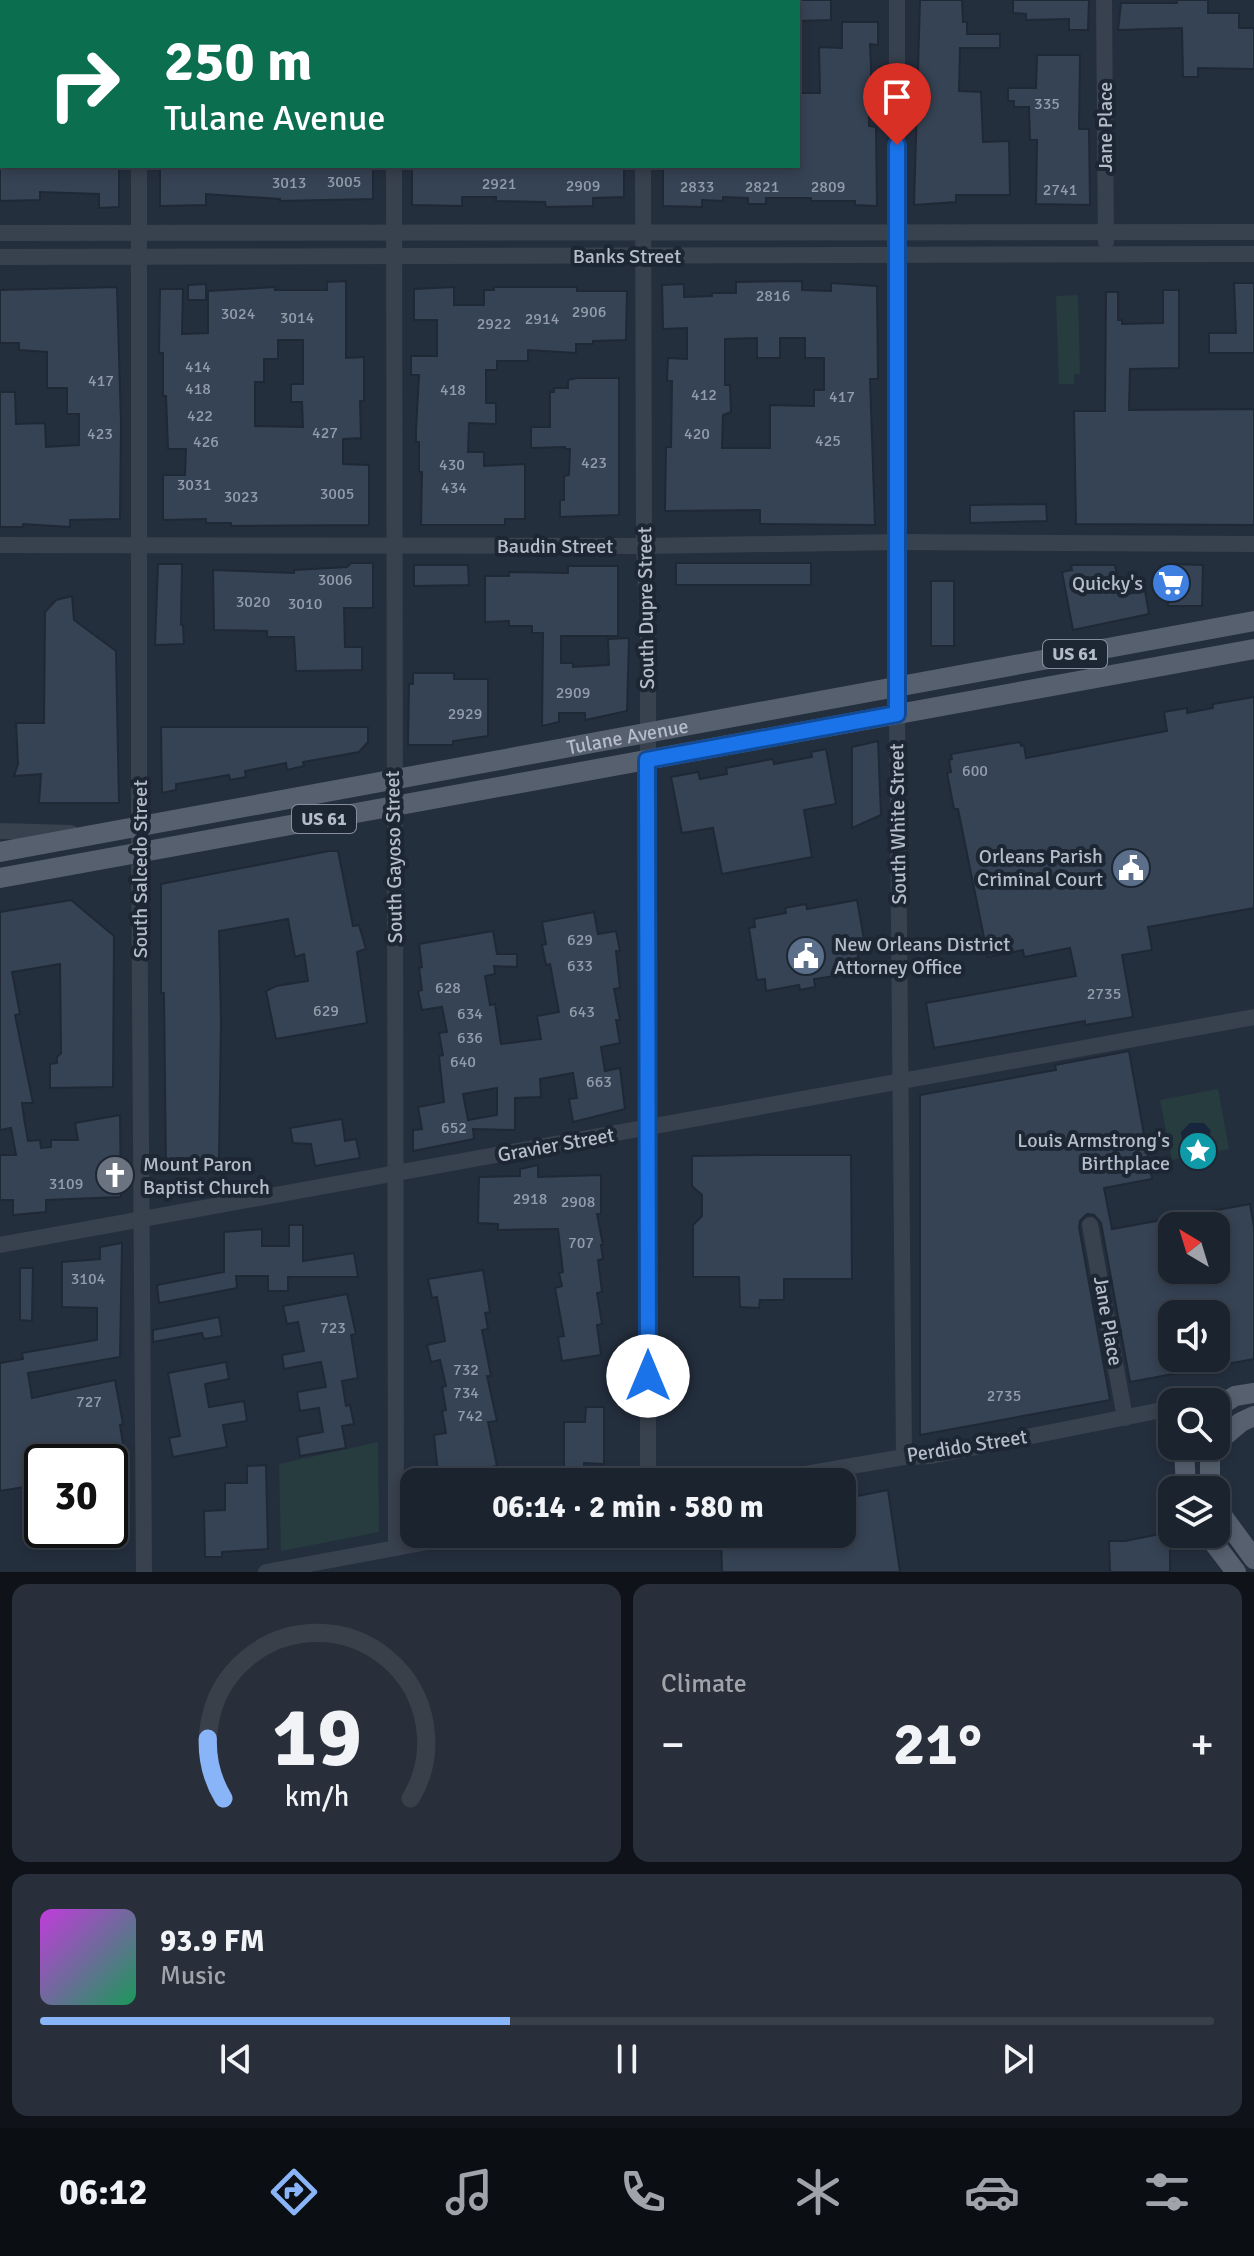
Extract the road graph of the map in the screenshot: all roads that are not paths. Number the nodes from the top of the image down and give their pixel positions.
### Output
1 (897, 0) edge
2 (1104, 0) edge
3 (139, 168) edge
4 (394, 168) edge
5 (643, 168) edge
6 (897, 232) junction
7 (1106, 232) junction
8 (1254, 232) edge
9 (0, 233) edge
10 (139, 233) junction
11 (394, 233) junction
12 (643, 233) junction
13 (1254, 254) edge
14 (896, 255) junction
15 (1106, 255) junction
16 (395, 256) junction
17 (643, 256) junction
18 (0, 257) edge
19 (139, 257) junction
20 (898, 542) junction
21 (1254, 544) edge
22 (0, 545) edge
23 (140, 545) junction
24 (393, 545) junction
25 (644, 546) junction
26 (1254, 621) edge
27 (1254, 649) edge
28 (897, 687) junction
29 (897, 714) junction
30 (647, 733) junction
31 (647, 760) junction
32 (393, 780) junction
33 (395, 806) junction
34 (140, 826) junction
35 (0, 831) edge
36 (97, 834) junction
37 (0, 852) edge
38 (139, 853) junction
39 (0, 878) edge
40 (1254, 1017) edge
41 (900, 1082) junction
42 (647, 1128) junction
43 (396, 1174) junction
44 (143, 1219) junction
45 (1090, 1225) dead end
46 (0, 1245) edge
47 (1158, 1413) edge
48 (1254, 1416) edge
49 (1125, 1418) junction
50 (1230, 1433) edge
51 (904, 1457) junction
52 (648, 1468) edge
53 (840, 1468) edge
54 (1230, 1526) edge
55 (400, 1547) edge
56 (396, 1548) junction
57 (1218, 1548) edge
58 (1254, 1559) edge
59 (144, 1572) edge
60 (266, 1572) edge
61 (1236, 1572) edge

1 - 6 street, South White Street
2 - 7 street, Jane Place
3 - 10 street, South Salcedo Street
4 - 11 street, South Gayoso Street
5 - 12 street, South Dupre Street
6 - 7 street, Banks Street
6 - 12 street, Banks Street
6 - 14 street, South White Street
7 - 8 street, Banks Street
7 - 15 street, Jane Place
9 - 10 street, Banks Street
10 - 11 street, Banks Street
10 - 19 street, South Salcedo Street
11 - 12 street, Banks Street
11 - 16 street, South Gayoso Street
12 - 17 street, South Dupre Street
13 - 15 street, Banks Street
14 - 15 street, Banks Street
14 - 17 street, Banks Street
14 - 20 street, South White Street
16 - 17 street, Banks Street
16 - 19 street, Banks Street
16 - 24 street, South Gayoso Street
17 - 25 street, South Dupre Street
18 - 19 street, Banks Street
19 - 23 street, South Salcedo Street
20 - 21 street, Baudin Street
20 - 25 street, Baudin Street
20 - 28 street, South White Street
22 - 23 street, Baudin Street
23 - 24 street, Baudin Street
23 - 34 street, South Salcedo Street
24 - 25 street, Baudin Street
24 - 32 street, South Gayoso Street
25 - 30 street, South Dupre Street
26 - 28 main road, Tulane Avenue / US 61
27 - 29 main road, Tulane Avenue / US 61
28 - 29 street, South White Street
28 - 30 main road, Tulane Avenue / US 61
29 - 31 main road, Tulane Avenue / US 61
29 - 41 street, South White Street
30 - 31 street, South Dupre Street
30 - 32 main road, Tulane Avenue / US 61
31 - 33 main road, Tulane Avenue / US 61
31 - 42 street, South Dupre Street
32 - 33 street, South Gayoso Street
32 - 34 main road, Tulane Avenue / US 61
33 - 38 main road, Tulane Avenue / US 61
33 - 43 street, South Gayoso Street
34 - 36 main road, Tulane Avenue / US 61
34 - 38 street, South Salcedo Street
35 - 36 street
36 - 37 main road, Tulane Avenue / US 61
38 - 39 main road, Tulane Avenue / US 61
38 - 44 street, South Salcedo Street
40 - 41 street, Gravier Street
41 - 42 street, Gravier Street
41 - 51 street, South White Street
42 - 43 street, Gravier Street
42 - 52 street, South Dupre Street
43 - 44 street, Gravier Street
43 - 56 street, South Gayoso Street
44 - 46 street, Gravier Street
44 - 59 street, South Salcedo Street
45 - 49 street, Jane Place
47 - 49 street, Perdido Street
48 - 50 main road
49 - 51 street, Perdido Street
51 - 53 street, Perdido Street
54 - 58 main road
55 - 56 street
56 - 60 street
57 - 61 main road

